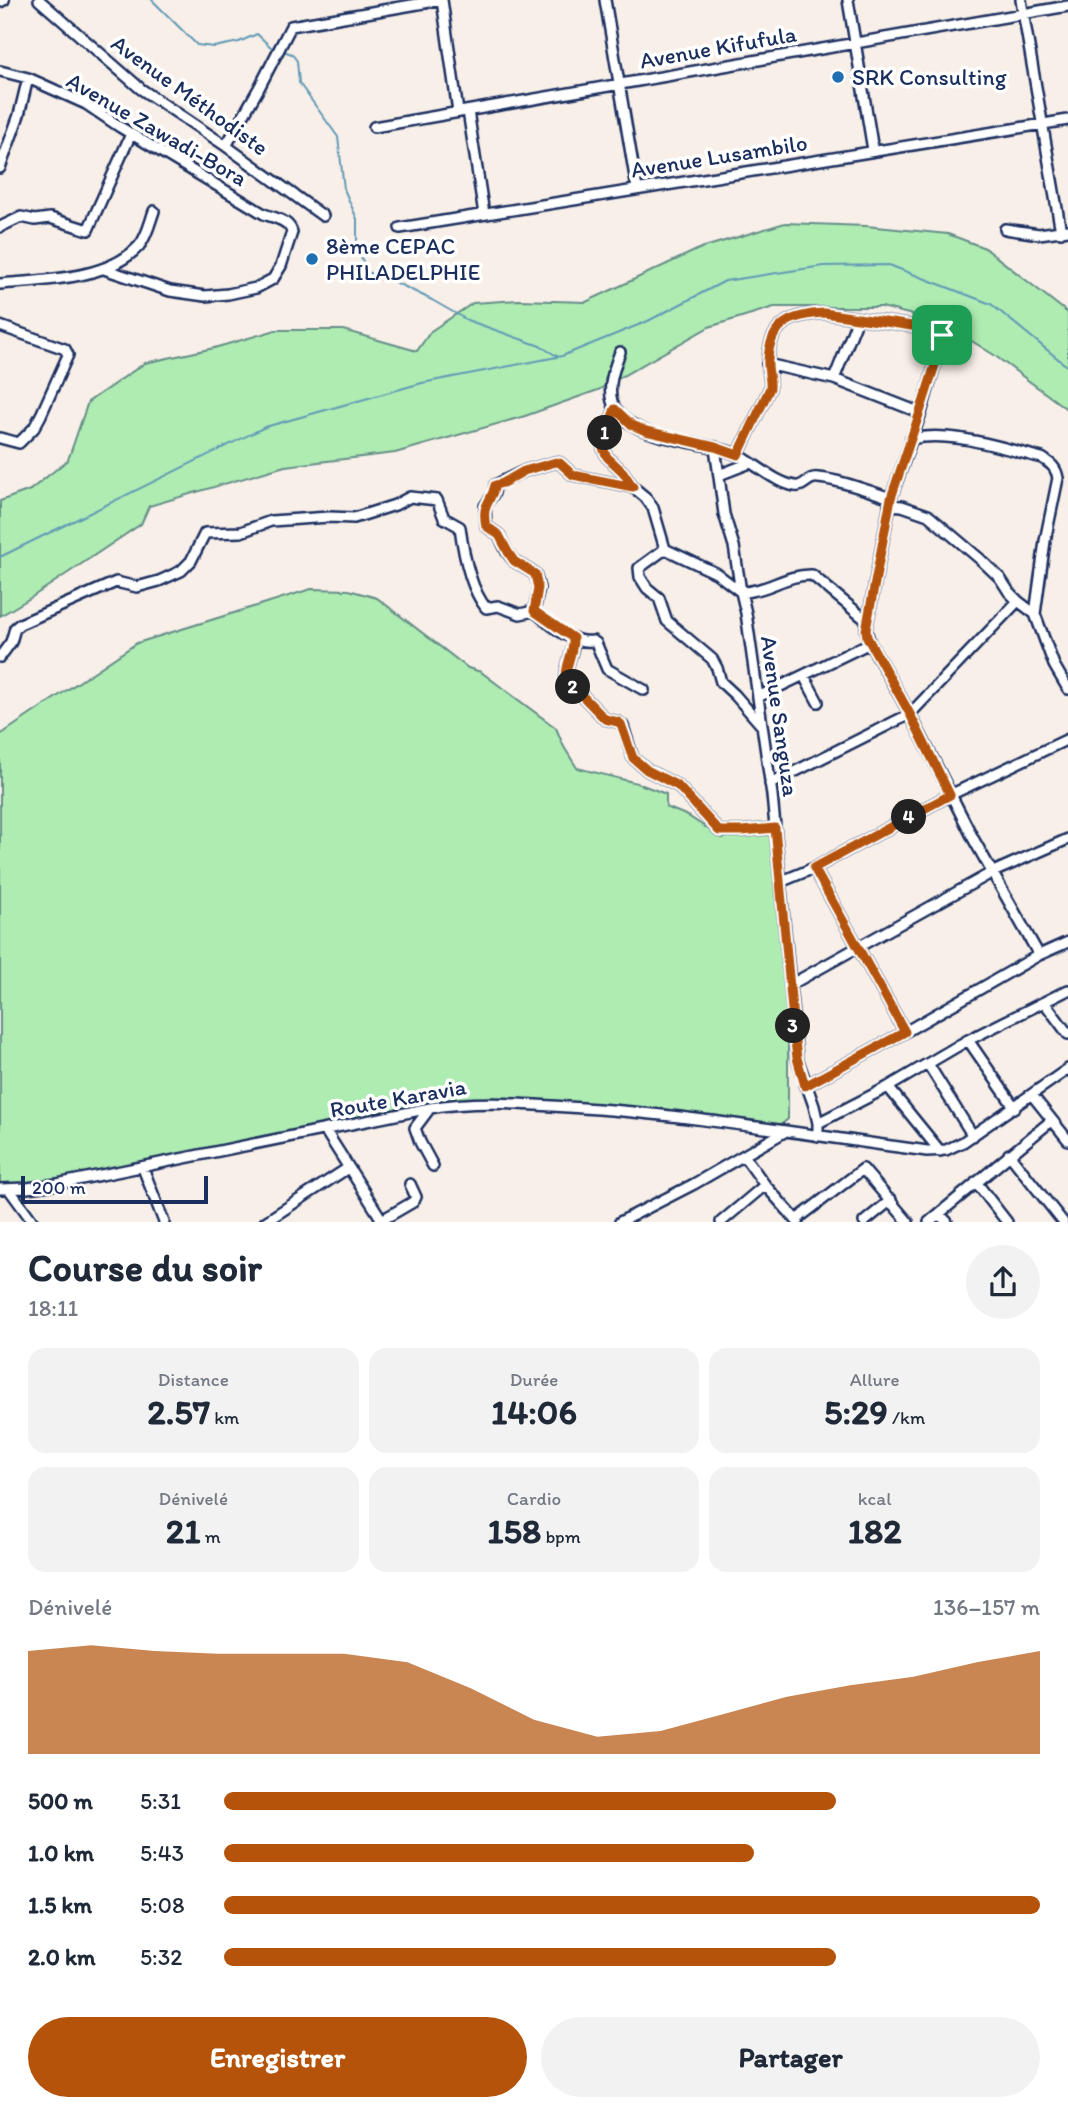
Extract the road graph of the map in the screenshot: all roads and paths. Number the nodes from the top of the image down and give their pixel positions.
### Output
1 (39, 0) edge
2 (438, 0) edge
3 (604, 0) edge
4 (848, 0) edge
5 (1021, 0) edge
6 (1068, 6) edge
7 (1023, 14) junction
8 (856, 43) junction
9 (0, 71) edge
10 (28, 78) junction
11 (619, 84) junction
12 (463, 111) junction
13 (1068, 120) edge
14 (1044, 124) junction
15 (374, 127) dead end
16 (131, 134) junction
17 (226, 146) junction
18 (873, 150) junction
19 (0, 168) edge
20 (637, 189) junction
21 (154, 211) dead end
22 (484, 214) junction
23 (323, 216) dead end
24 (0, 227) edge
25 (400, 228) dead end
26 (1005, 229) dead end
27 (1064, 231) edge
28 (104, 270) junction
29 (0, 284) edge
30 (858, 318) junction
31 (0, 326) edge
32 (621, 352) dead end
33 (767, 364) junction
34 (834, 379) junction
35 (615, 409) junction
36 (920, 412) junction
37 (0, 438) edge
38 (911, 439) junction
39 (715, 447) junction
40 (738, 455) junction
41 (750, 463) junction
42 (719, 475) junction
43 (633, 487) junction
44 (890, 501) junction
45 (665, 549) junction
46 (741, 592) junction
47 (1018, 601) junction
48 (534, 611) junction
49 (1035, 614) junction
50 (866, 620) junction
51 (573, 638) junction
52 (870, 643) junction
53 (0, 657) edge
54 (804, 676) junction
55 (1068, 689) edge
56 (644, 690) dead end
57 (758, 697) junction
58 (818, 702) dead end
59 (910, 714) junction
60 (762, 726) junction
61 (1068, 739) edge
62 (770, 784) junction
63 (950, 795) junction
64 (775, 828) junction
65 (1068, 839) edge
66 (814, 868) junction
67 (993, 872) junction
68 (780, 882) junction
69 (1068, 942) edge
70 (858, 948) junction
71 (1039, 955) junction
72 (790, 985) junction
73 (1068, 990) edge
74 (1044, 1002) junction
75 (905, 1032) junction
76 (1068, 1034) edge
77 (968, 1040) junction
78 (928, 1064) junction
79 (1068, 1069) edge
80 (805, 1086) junction
81 (888, 1087) junction
82 (1032, 1095) junction
83 (429, 1108) junction
84 (1015, 1108) junction
85 (1051, 1121) junction
86 (818, 1123) junction
87 (325, 1130) junction
88 (786, 1131) junction
89 (818, 1136) junction
90 (973, 1136) junction
91 (1068, 1140) edge
92 (940, 1151) junction
93 (1009, 1154) junction
94 (744, 1156) junction
95 (433, 1166) dead end
96 (348, 1167) junction
97 (143, 1168) junction
98 (976, 1182) junction
99 (410, 1184) dead end
100 (765, 1185) junction
101 (4, 1189) edge
102 (891, 1200) junction
103 (939, 1214) junction
104 (636, 1218) edge
105 (380, 1221) edge
106 (797, 1221) edge
107 (33, 1222) edge
108 (164, 1222) edge
109 (265, 1222) edge
110 (620, 1222) edge
111 (721, 1222) edge
112 (864, 1222) edge
113 (908, 1222) edge
114 (929, 1222) edge
115 (947, 1222) edge
116 (1007, 1222) edge
117 (1063, 1222) edge

1 - 17 street, Avenue Méthodiste
2 - 12 street
2 - 17 street
3 - 11 street
4 - 8 street
5 - 7 street
6 - 7 street, Avenue Kifufula
7 - 8 street, Avenue Kifufula
7 - 14 street
8 - 11 street, Avenue Kifufula
8 - 18 street
9 - 10 street, Avenue Zawadi-Bora
10 - 16 street, Avenue Zawadi-Bora
10 - 19 street
11 - 12 street, Avenue Kifufula
11 - 20 street
12 - 15 street, Avenue Kifufula
12 - 22 street
13 - 14 street, Avenue Lusambilo
14 - 18 street, Avenue Lusambilo
14 - 27 street
16 - 24 street
16 - 28 street, Avenue Zawadi-Bora
17 - 23 street, Avenue Méthodiste
18 - 20 street, Avenue Lusambilo
20 - 22 street, Avenue Lusambilo
21 - 28 street
22 - 25 street, Avenue Lusambilo
26 - 27 street
28 - 29 street
30 - 33 street
30 - 34 street
30 - 36 street
31 - 37 street
32 - 35 street
33 - 34 street
33 - 40 street
34 - 36 street
35 - 39 street
35 - 43 street
36 - 38 street
38 - 44 street
38 - 49 street
39 - 40 street
39 - 42 street, Avenue Sanguza
40 - 41 street
41 - 42 street
41 - 44 street
42 - 46 street, Avenue Sanguza
43 - 45 street
43 - 48 street
44 - 47 street
44 - 50 street
45 - 46 street
45 - 60 street
46 - 50 street
46 - 57 street, Avenue Sanguza
47 - 49 street
47 - 59 street
48 - 51 street
48 - 53 street
49 - 55 street
50 - 52 street
51 - 56 street
51 - 64 street
52 - 54 street
52 - 59 street
54 - 57 street
54 - 58 street
57 - 60 street, Avenue Sanguza
59 - 62 street
59 - 63 street
60 - 62 street, Avenue Sanguza
61 - 63 street
62 - 64 street, Avenue Sanguza
63 - 66 street
63 - 67 street
64 - 68 street, Avenue Sanguza
65 - 67 street
66 - 68 street
66 - 70 street
67 - 70 street
67 - 71 street
68 - 72 street, Avenue Sanguza
69 - 71 street
70 - 72 street
70 - 75 street
71 - 75 street
72 - 80 street, Avenue Sanguza
73 - 74 street
74 - 76 street
74 - 77 street
75 - 80 street
77 - 78 street
77 - 84 street
78 - 81 street
78 - 90 street
79 - 82 street
80 - 86 street, Avenue Sanguza
81 - 86 street
81 - 92 street
82 - 84 street
82 - 85 street
83 - 87 street, Route Karavia
83 - 88 street, Route Karavia
83 - 95 street
84 - 90 street
85 - 91 street
85 - 93 street
86 - 89 street, Avenue Sanguza
87 - 96 street
87 - 97 street, Route Karavia
88 - 89 street, Route Karavia
88 - 94 street
89 - 92 street, Route Karavia
90 - 92 street
93 - 98 street
93 - 117 street
94 - 100 street
94 - 104 street
96 - 105 street
96 - 109 street
97 - 101 street, Route Karavia
97 - 108 street
98 - 103 street
98 - 116 street
99 - 105 street
100 - 106 street
100 - 111 street
101 - 107 street
102 - 106 street
102 - 112 street
102 - 113 street
103 - 114 street
103 - 115 street
104 - 110 street

